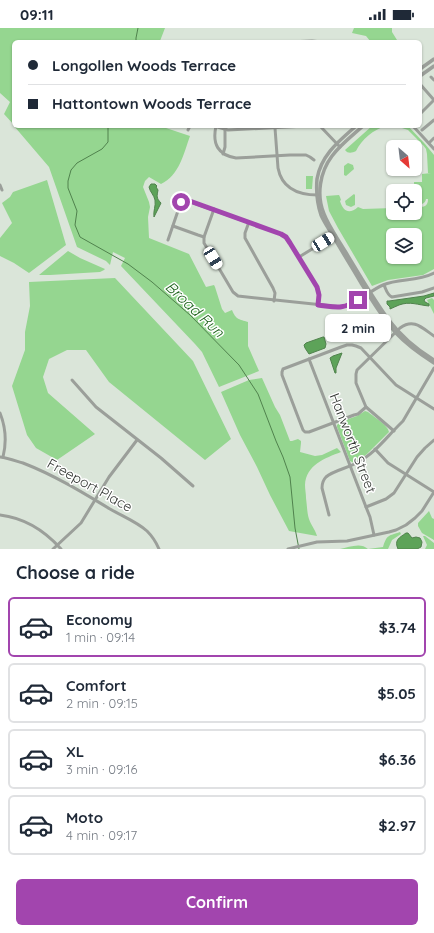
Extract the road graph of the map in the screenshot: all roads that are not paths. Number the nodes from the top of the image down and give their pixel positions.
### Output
1 (434, 59) edge
2 (434, 66) edge
3 (422, 68) edge
4 (422, 75) edge
5 (431, 77) dead end
6 (434, 80) edge
7 (422, 86) edge
8 (434, 100) edge
9 (422, 112) edge
10 (434, 120) edge
11 (215, 128) edge
12 (220, 128) edge
13 (275, 128) joint
14 (322, 128) edge
15 (354, 128) edge
16 (362, 128) edge
17 (415, 128) edge
18 (225, 130) junction
19 (422, 130) dead end
20 (434, 138) edge
21 (337, 143) junction
22 (429, 143) junction
23 (340, 147) junction
24 (434, 149) edge
25 (223, 154) junction
26 (276, 156) junction
27 (314, 160) dead end
28 (0, 185) edge
29 (2, 190) dead end
30 (318, 195) junction
31 (214, 209) junction
32 (249, 222) junction
33 (173, 226) junction
34 (334, 235) junction
35 (204, 237) junction
36 (168, 240) dead end
37 (299, 257) junction
38 (434, 273) edge
39 (384, 285) junction
40 (434, 288) edge
41 (370, 293) junction
42 (274, 301) junction
43 (318, 305) junction
44 (397, 332) junction
45 (434, 336) edge
46 (370, 356) junction
47 (309, 359) junction
48 (434, 360) edge
49 (434, 363) edge
50 (434, 368) edge
51 (72, 380) dead end
52 (417, 397) junction
53 (366, 407) junction
54 (434, 410) edge
55 (0, 413) edge
56 (334, 423) junction
57 (394, 431) junction
58 (137, 440) junction
59 (434, 440) edge
60 (375, 449) junction
61 (1, 457) edge
62 (351, 466) junction
63 (406, 475) junction
64 (193, 486) dead end
65 (434, 492) edge
66 (95, 500) junction
67 (366, 507) junction
68 (0, 515) edge
69 (329, 515) dead end
70 (374, 535) junction
71 (58, 545) junction
72 (53, 549) edge
73 (61, 549) edge
74 (158, 549) edge
75 (288, 549) edge

1 - 3 street
2 - 4 street
5 - 6 street
7 - 8 street
8 - 9 street
10 - 19 street
11 - 25 street
12 - 18 street
13 - 18 street
13 - 26 street
14 - 21 street
15 - 21 street
16 - 23 street
17 - 22 street
18 - 25 street
20 - 22 street
21 - 23 street
21 - 30 street
22 - 24 street
23 - 30 street
25 - 26 street
26 - 27 street
26 - 30 street
28 - 29 street
30 - 34 street
31 - 32 street
31 - 33 street
31 - 35 street
32 - 37 street
32 - 42 street
33 - 35 street
33 - 36 street
34 - 37 street
34 - 41 street
35 - 42 street
37 - 43 street
38 - 39 street
39 - 40 street
39 - 41 street
41 - 43 street
41 - 44 street
42 - 43 street
44 - 45 street
44 - 46 street
44 - 48 street
44 - 49 street
46 - 47 street
46 - 52 street
46 - 53 street
47 - 56 street, Hanworth Street
47 - 56 street
50 - 52 street
51 - 58 street
52 - 54 street
52 - 57 street
53 - 56 street
53 - 57 street
55 - 61 street
56 - 62 street, Hanworth Street
57 - 60 street
58 - 64 street
58 - 66 street
59 - 63 street
60 - 62 street
60 - 63 street
61 - 66 street, Freeport Place
62 - 67 street, Hanworth Street
62 - 69 street
63 - 65 street
63 - 67 street
65 - 70 street
66 - 71 street
66 - 74 street, Freeport Place
67 - 70 street, Hanworth Street
68 - 71 street
70 - 75 street
71 - 72 street
71 - 73 street

